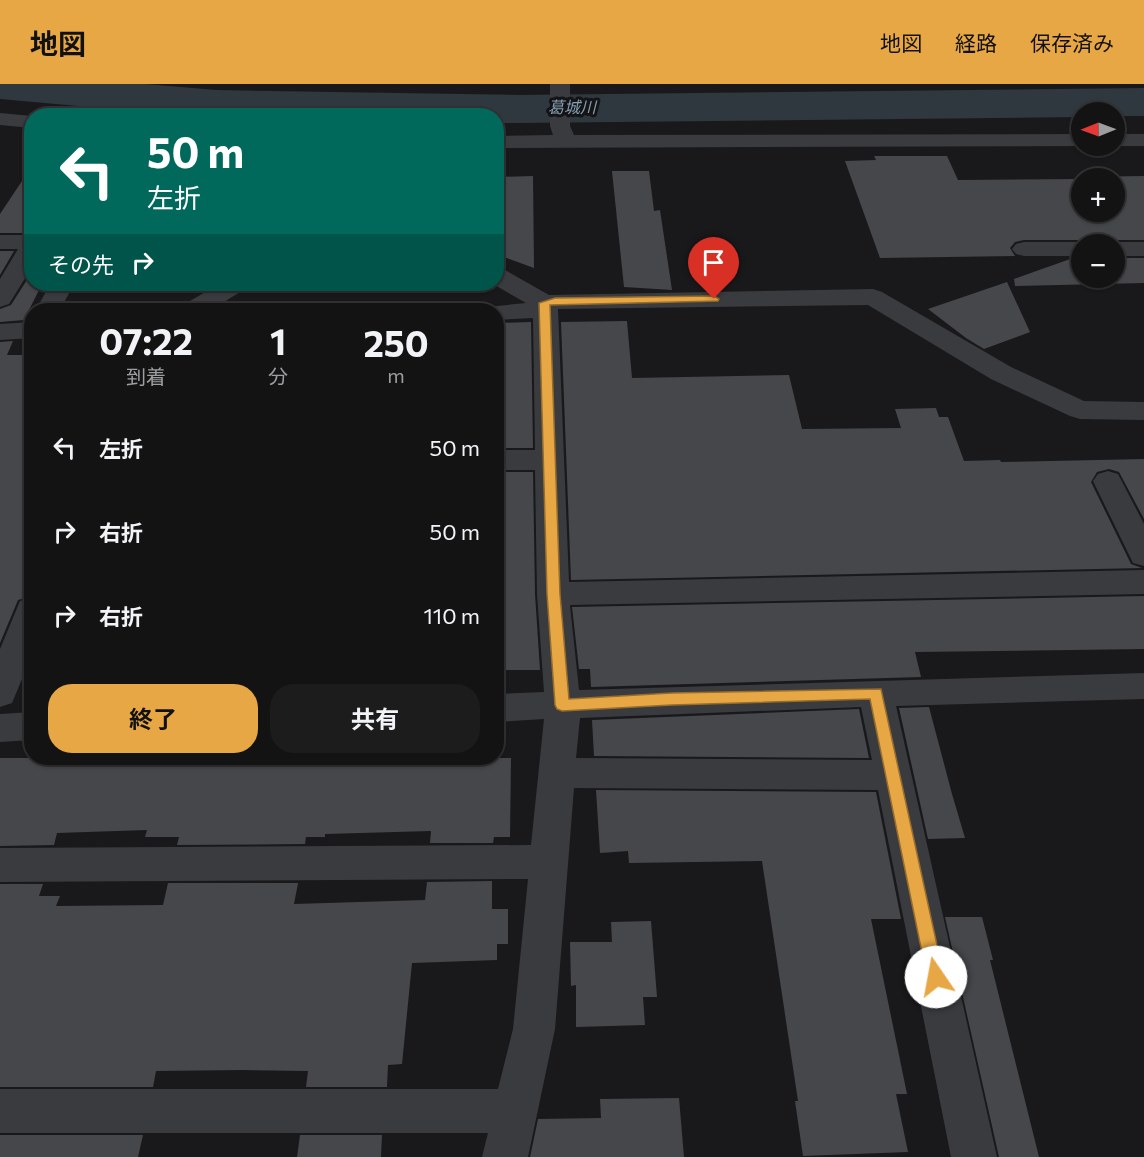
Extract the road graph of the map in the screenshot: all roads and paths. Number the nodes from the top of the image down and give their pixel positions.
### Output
1 (560, 84) edge
2 (0, 119) edge
3 (24, 121) edge
4 (563, 134) junction
5 (1071, 140) edge
6 (1125, 140) edge
7 (1144, 140) edge
8 (504, 141) edge
9 (0, 242) edge
10 (24, 244) edge
11 (1024, 249) dead end
12 (1071, 249) edge
13 (1125, 249) edge
14 (1144, 249) edge
15 (24, 258) edge
16 (504, 280) edge
17 (225, 291) edge
18 (0, 299) edge
19 (206, 303) edge
20 (545, 303) junction
21 (504, 312) edge
22 (1144, 411) edge
23 (504, 460) edge
24 (551, 460) junction
25 (1108, 481) dead end
26 (1144, 555) edge
27 (1144, 582) edge
28 (553, 594) junction
29 (24, 630) edge
30 (1144, 686) edge
31 (0, 692) edge
32 (876, 693) junction
33 (562, 705) junction
34 (504, 708) edge
35 (24, 726) edge
36 (0, 728) edge
37 (557, 773) junction
38 (893, 775) junction
39 (547, 862) junction
40 (0, 865) edge
41 (0, 1111) edge
42 (516, 1111) junction
43 (505, 1157) edge
44 (974, 1157) edge

1 - 4 street
2 - 3 street
4 - 5 street
4 - 8 street
6 - 7 street
9 - 10 street
11 - 12 street
13 - 14 street
15 - 18 street
16 - 20 street
17 - 19 street
20 - 21 street
20 - 22 street
20 - 24 street
23 - 24 street
24 - 28 street
25 - 26 street
27 - 28 street
28 - 33 street
29 - 31 street
30 - 32 street
32 - 33 street
32 - 38 street
33 - 34 street
33 - 37 street
35 - 36 street
37 - 38 street
37 - 39 street
38 - 44 street
39 - 40 street
39 - 42 street
41 - 42 street
42 - 43 street

